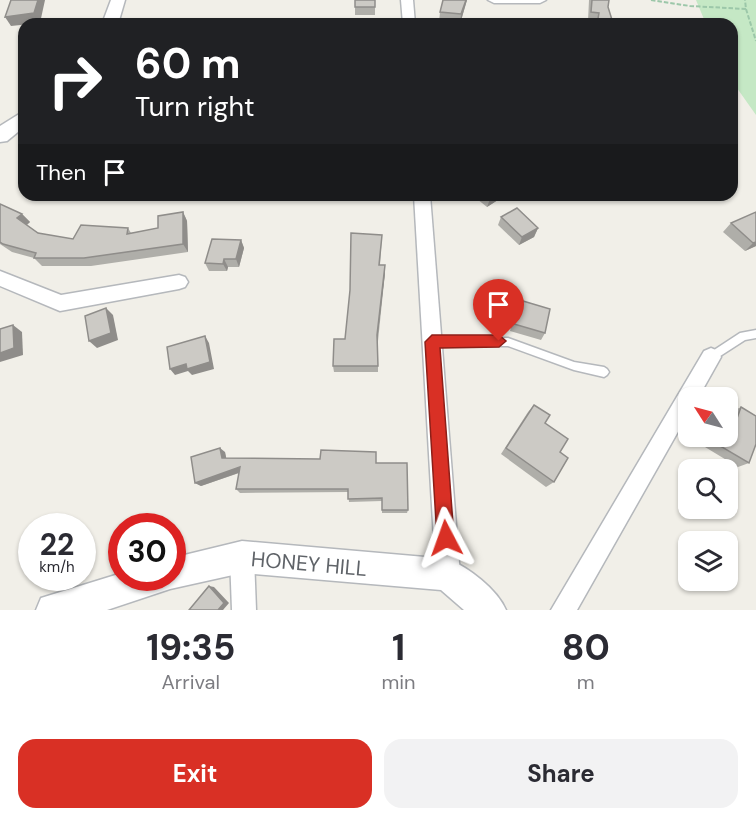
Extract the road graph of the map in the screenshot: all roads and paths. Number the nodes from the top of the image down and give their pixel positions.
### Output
1 (118, 0) edge
2 (407, 0) edge
3 (494, 0) edge
4 (540, 0) edge
5 (651, 0) edge
6 (745, 0) edge
7 (746, 9) junction
8 (112, 18) edge
9 (408, 18) edge
10 (756, 41) edge
11 (18, 123) edge
12 (0, 136) edge
13 (422, 201) edge
14 (0, 278) edge
15 (179, 282) dead end
16 (756, 334) edge
17 (432, 342) junction
18 (711, 357) joint
19 (604, 372) dead end
20 (242, 557) junction
21 (186, 571) edge
22 (448, 575) junction
23 (116, 591) edge
24 (53, 610) edge
25 (244, 610) edge
26 (489, 610) edge
27 (563, 610) edge

1 - 8 street
2 - 9 street
3 - 4 street
5 - 7 path
6 - 7 path
7 - 10 path
11 - 12 street
13 - 17 street
14 - 15 street
16 - 18 lane
17 - 19 lane
17 - 22 street
18 - 27 street
20 - 21 street, HONEY HILL
20 - 22 street, HONEY HILL
20 - 25 street
22 - 26 street
23 - 24 street

